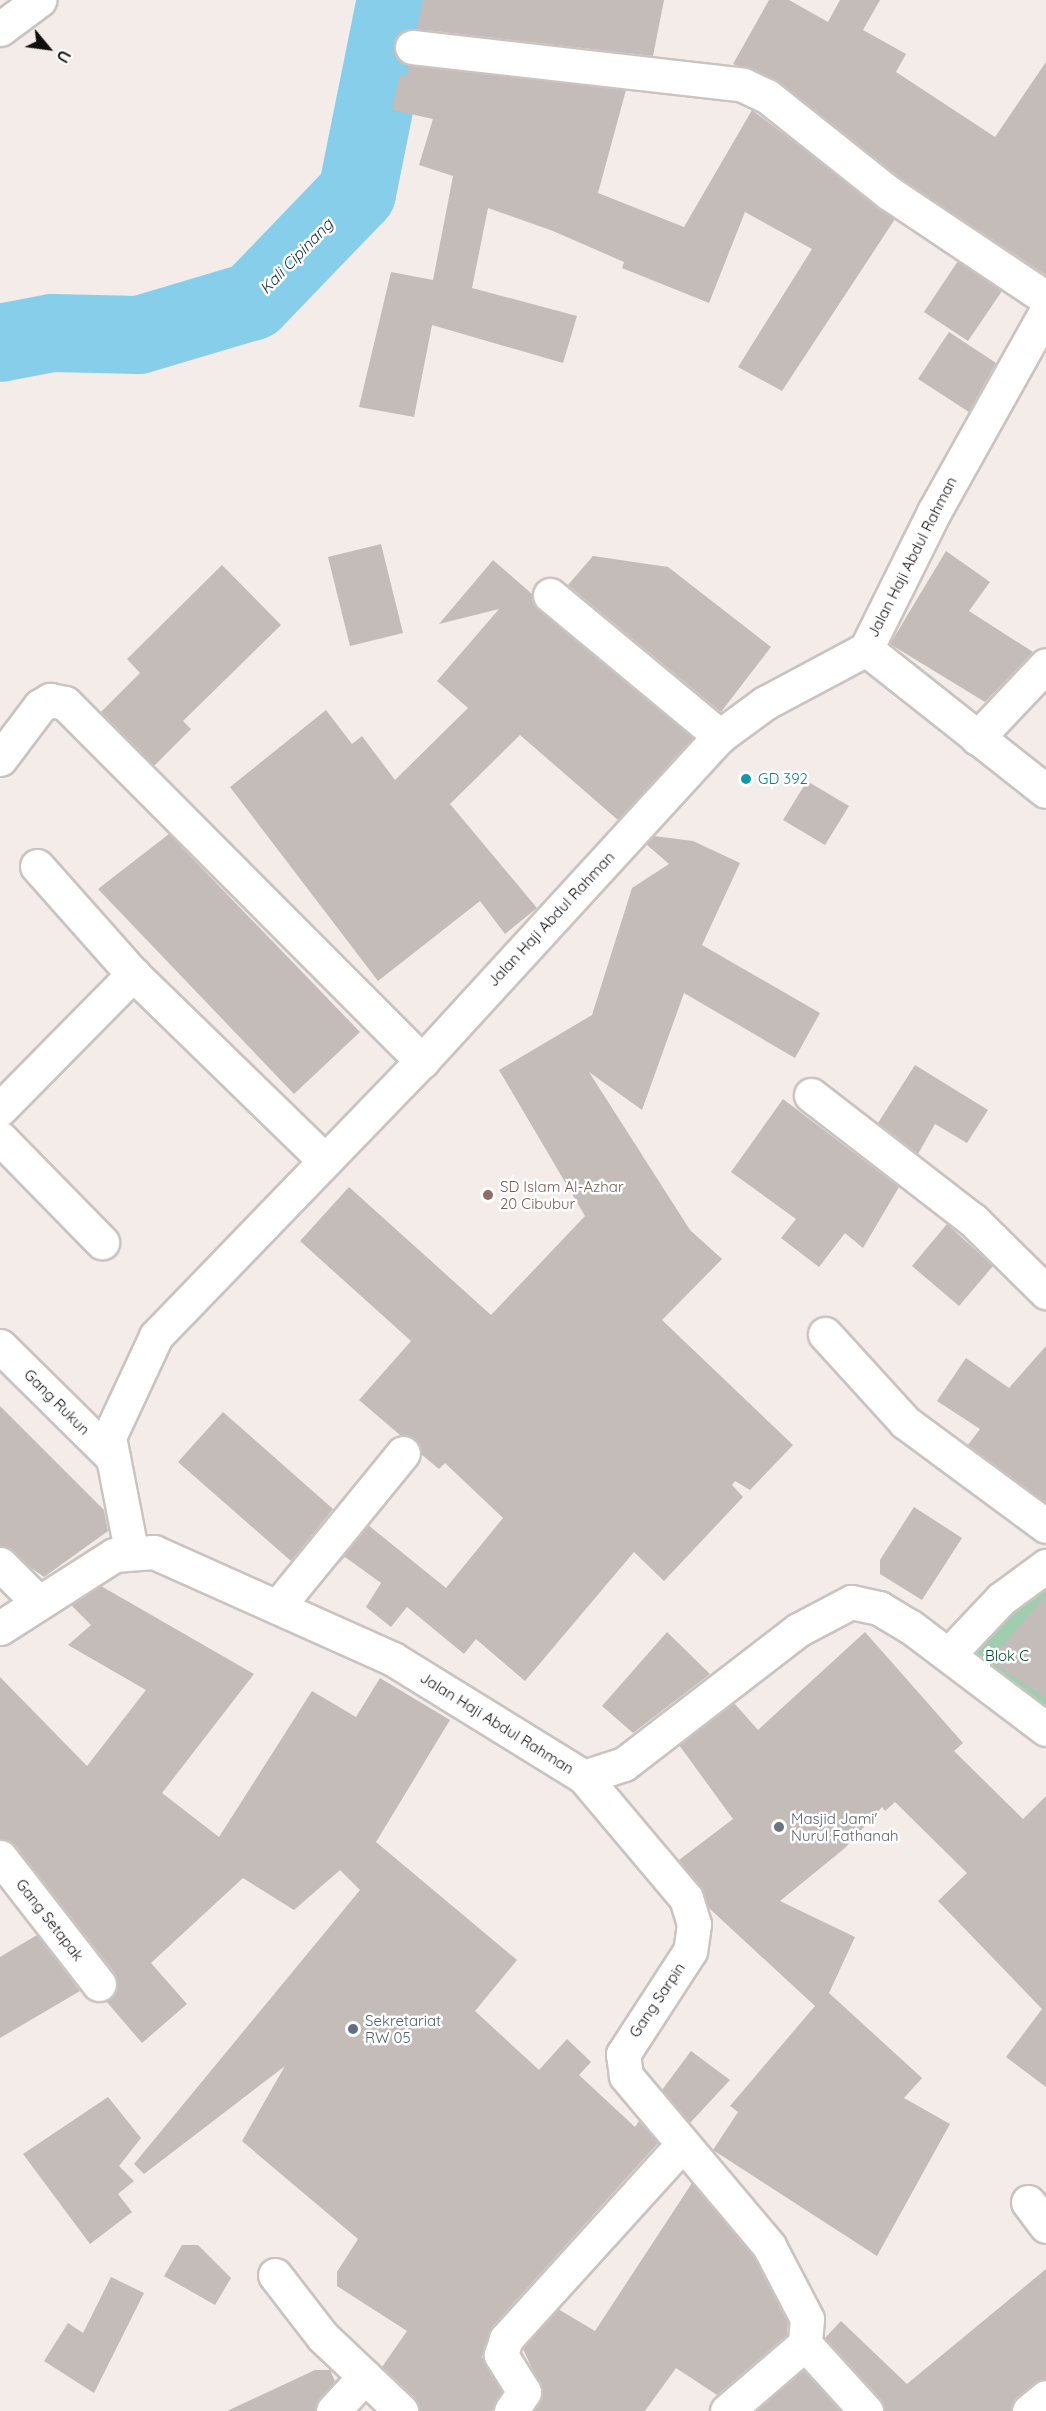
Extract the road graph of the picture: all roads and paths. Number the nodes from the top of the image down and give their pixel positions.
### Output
1 (39, 0) edge
2 (0, 30) edge
3 (412, 47) dead end
4 (1046, 298) edge
5 (1046, 312) edge
6 (550, 594) dead end
7 (866, 649) junction
8 (1046, 665) edge
9 (720, 736) junction
10 (977, 738) junction
11 (0, 759) edge
12 (1046, 791) edge
13 (37, 866) dead end
14 (133, 974) junction
15 (422, 1061) junction
16 (811, 1095) dead end
17 (0, 1109) edge
18 (0, 1138) edge
19 (325, 1161) junction
20 (102, 1242) dead end
21 (1046, 1292) edge
22 (825, 1334) dead end
23 (0, 1346) edge
24 (403, 1453) dead end
25 (113, 1458) junction
26 (1046, 1526) edge
27 (131, 1550) junction
28 (0, 1564) edge
29 (1046, 1566) edge
30 (39, 1603) junction
31 (279, 1605) junction
32 (0, 1628) edge
33 (949, 1654) junction
34 (1046, 1729) edge
35 (584, 1777) junction
36 (0, 1857) edge
37 (99, 1984) dead end
38 (682, 2145) junction
39 (275, 2275) dead end
40 (805, 2344) junction
41 (366, 2376) junction
42 (1046, 2397) edge
43 (333, 2411) edge
44 (401, 2411) edge
45 (511, 2411) edge
46 (727, 2411) edge
47 (866, 2411) edge
48 (1029, 2411) edge

1 - 2 street
3 - 4 street
5 - 7 street, Jalan Haji Abdul Rahman
6 - 9 street
7 - 9 street, Jalan Haji Abdul Rahman
7 - 10 street
8 - 10 street
9 - 15 street, Jalan Haji Abdul Rahman
10 - 12 street
11 - 15 street
13 - 14 street
14 - 17 street
14 - 19 street
15 - 19 street, Jalan Haji Abdul Rahman
16 - 21 street
18 - 20 street
19 - 25 street, Jalan Haji Abdul Rahman
22 - 26 street
23 - 25 street, Gang Rukun
24 - 31 street
25 - 27 street, Jalan Haji Abdul Rahman
27 - 30 street
27 - 31 street, Jalan Haji Abdul Rahman
28 - 30 street
29 - 33 street
30 - 32 street
31 - 35 street, Jalan Haji Abdul Rahman
33 - 34 street, Jalan Haji Abdul Rahman
33 - 35 street, Jalan Haji Abdul Rahman
35 - 38 street, Gang Sarpin
36 - 37 street, Gang Setapak
38 - 40 street, Gang Sarpin
38 - 45 street
39 - 41 street
40 - 46 street
40 - 47 street
41 - 43 street
41 - 44 street
42 - 48 street

